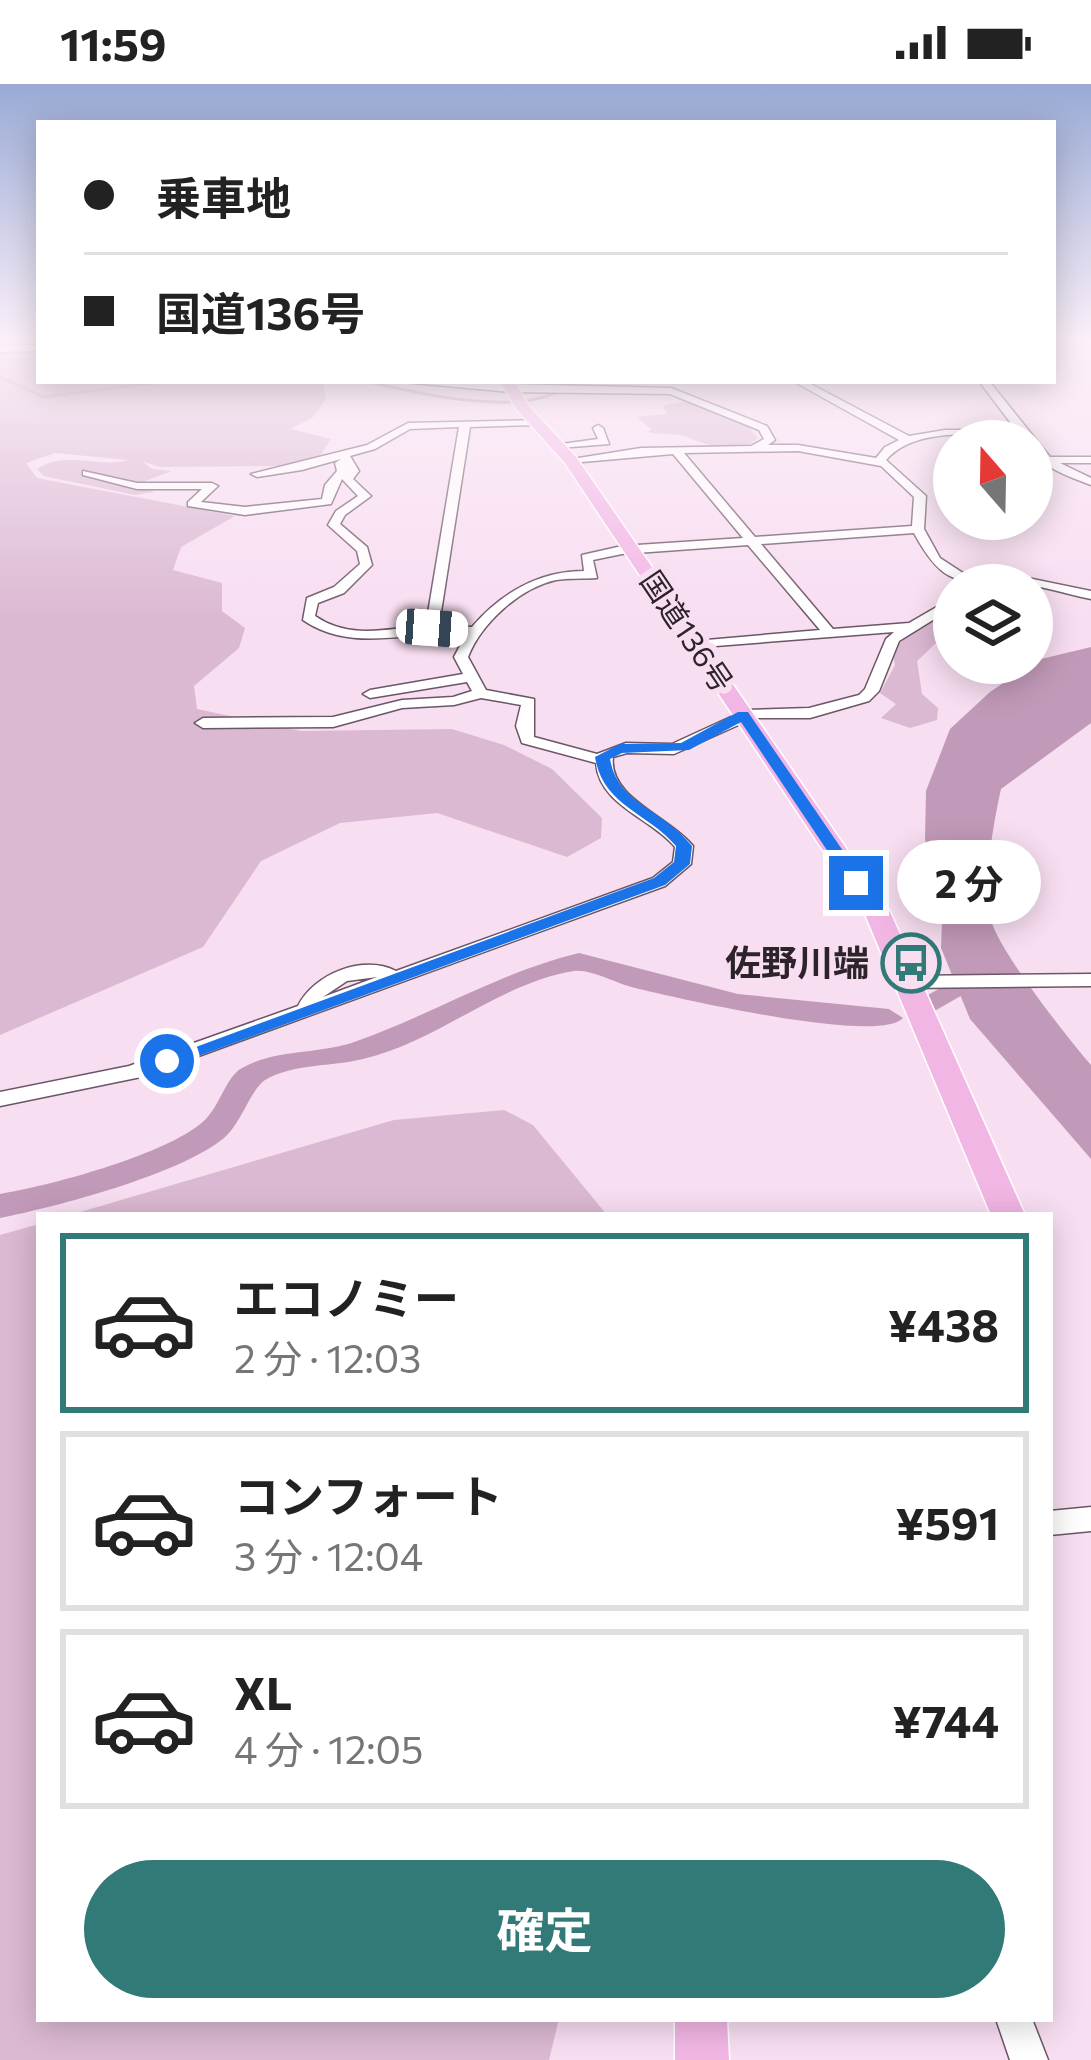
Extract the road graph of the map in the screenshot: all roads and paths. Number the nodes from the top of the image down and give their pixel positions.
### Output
1 (398, 433) edge
2 (464, 433) edge
3 (546, 433) edge
4 (600, 433) edge
5 (766, 433) edge
6 (895, 433) edge
7 (933, 436) edge
8 (910, 441) junction
9 (752, 449) junction
10 (565, 453) junction
11 (678, 453) junction
12 (341, 456) junction
13 (1053, 460) edge
14 (1091, 460) edge
15 (879, 461) junction
16 (1053, 464) edge
17 (87, 473) dead end
18 (256, 474) dead end
19 (1091, 482) edge
20 (918, 529) junction
21 (754, 542) junction
22 (630, 550) junction
23 (940, 564) edge
24 (1053, 587) edge
25 (1091, 595) edge
26 (933, 613) edge
27 (908, 627) junction
28 (432, 628) junction
29 (475, 631) junction
30 (829, 633) junction
31 (694, 645) junction
32 (470, 677) junction
33 (480, 693) junction
34 (370, 694) dead end
35 (395, 697) junction
36 (743, 715) junction
37 (203, 723) dead end
38 (602, 760) junction
39 (1091, 980) edge
40 (914, 982) junction
41 (0, 1099) edge
42 (1006, 1212) edge
43 (1091, 1519) edge
44 (1053, 1523) edge
45 (700, 2022) edge
46 (1015, 2022) edge
47 (702, 2060) edge
48 (1029, 2060) edge

1 - 12 street
2 - 28 street
3 - 10 highway, 国道136号
4 - 10 street
5 - 9 street
6 - 8 street
7 - 8 street
8 - 15 street
9 - 11 street
9 - 15 street
10 - 11 street
10 - 22 highway, 国道136号
11 - 21 street
12 - 17 street
12 - 18 street
12 - 28 street
13 - 14 street
15 - 20 street
16 - 19 street
20 - 21 street
20 - 23 street
21 - 22 street
21 - 30 street
22 - 29 street
22 - 31 highway, 国道136号
24 - 25 street
26 - 27 street
27 - 30 street
27 - 36 street
28 - 29 street
29 - 32 street
30 - 31 street
31 - 36 highway, 国道136号
32 - 33 street
32 - 35 street
33 - 35 street
33 - 38 street
34 - 35 street
35 - 37 street
36 - 38 street
36 - 40 highway, 国道136号
38 - 41 street
39 - 40 street
40 - 42 highway, 国道136号
43 - 44 street
45 - 47 highway
46 - 48 street

